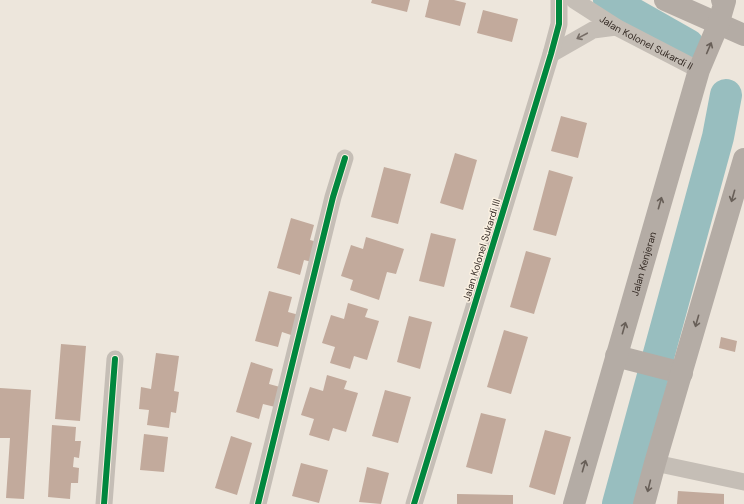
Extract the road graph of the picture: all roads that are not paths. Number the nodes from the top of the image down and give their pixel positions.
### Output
1 (559, 0) edge
2 (574, 0) edge
3 (665, 0) edge
4 (713, 4) edge
5 (718, 25) junction
6 (616, 27) junction
7 (744, 35) edge
8 (551, 54) junction
9 (699, 70) junction
10 (345, 158) dead end
11 (744, 159) edge
12 (618, 356) junction
13 (115, 359) dead end
14 (680, 372) junction
15 (655, 462) junction
16 (744, 482) edge
17 (104, 504) edge
18 (258, 504) edge
19 (414, 504) edge
20 (574, 504) edge
21 (644, 504) edge

1 - 8 street, Jalan Kolonel Sukardi III
2 - 6 street, Jalan Kolonel Sukardi II
3 - 4 main road
4 - 5 main road
5 - 7 main road
9 -> 5 main road, Jalan Kenjeran
6 -> 8 street
6 - 9 street, Jalan Kolonel Sukardi II
8 - 19 street, Jalan Kolonel Sukardi III
12 -> 9 main road, Jalan Kenjeran
10 - 18 street
11 -> 14 main road
12 - 14 main road
20 -> 12 main road, Jalan Kenjeran
13 - 17 street
14 - 15 main road
15 - 16 street
15 -> 21 main road

